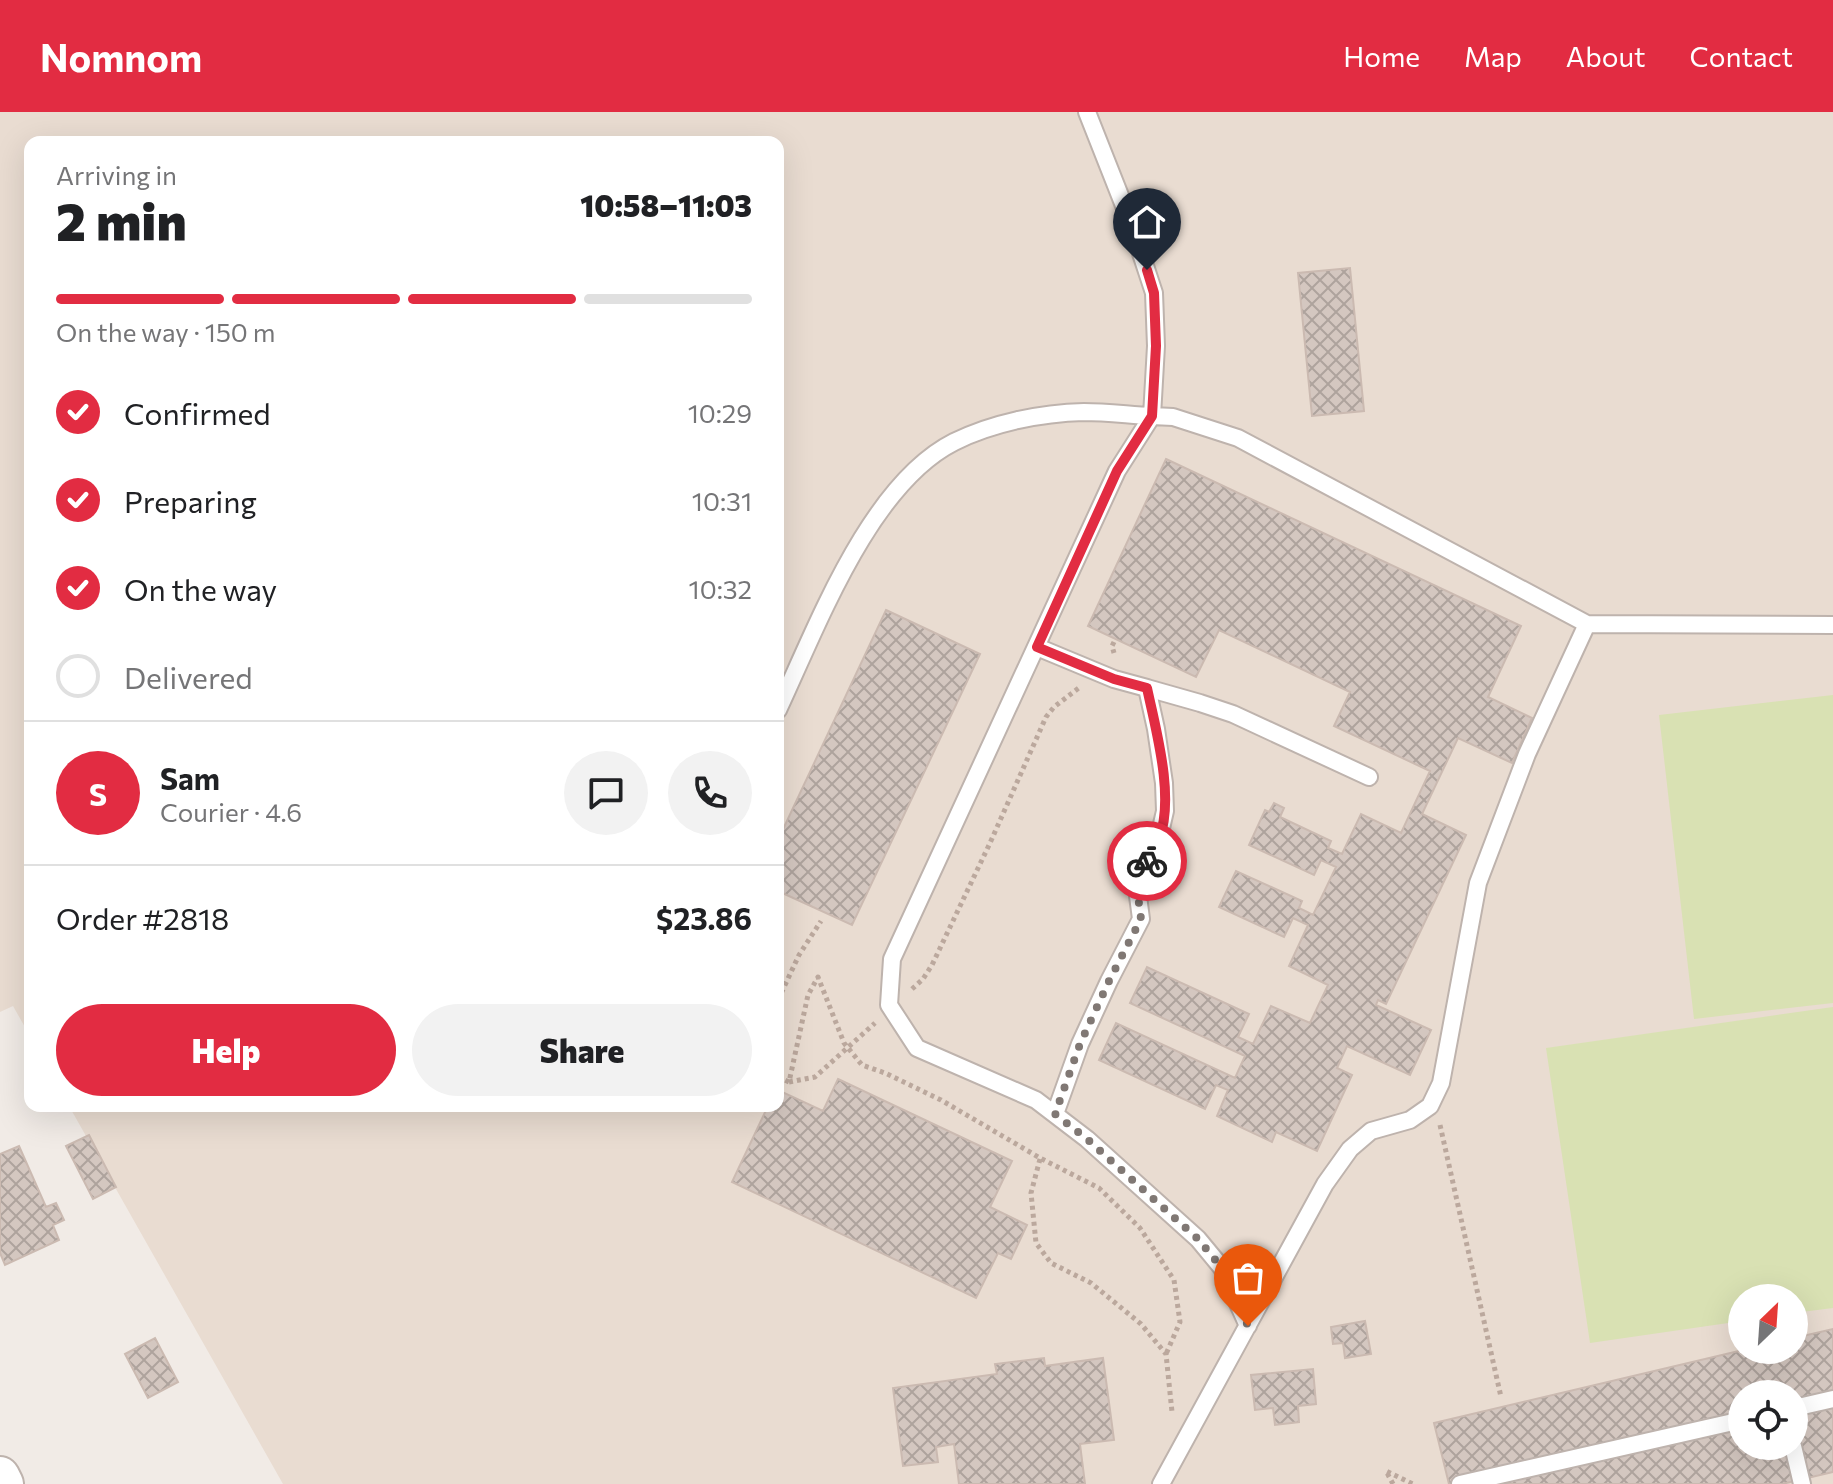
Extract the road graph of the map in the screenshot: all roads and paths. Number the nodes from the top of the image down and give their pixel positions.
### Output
1 (1087, 112) edge
2 (1152, 416) junction
3 (1587, 624) junction
4 (1833, 625) edge
5 (1114, 642) dead end
6 (1037, 647) junction
7 (1099, 673) junction
8 (1147, 688) junction
9 (784, 697) edge
10 (1369, 777) dead end
11 (821, 921) dead end
12 (784, 987) edge
13 (891, 1009) junction
14 (848, 1048) junction
15 (784, 1080) edge
16 (789, 1082) junction
17 (1434, 1097) junction
18 (1055, 1114) junction
19 (1040, 1158) junction
20 (1248, 1326) junction
21 (1166, 1354) junction
22 (1501, 1397) dead end
23 (1833, 1399) edge
24 (1808, 1405) edge
25 (1728, 1423) edge
26 (1796, 1460) edge
27 (1172, 1465) junction
28 (0, 1476) edge
29 (4, 1484) edge
30 (1161, 1484) edge
31 (1393, 1484) edge
32 (1413, 1484) edge
33 (1460, 1484) edge
34 (1802, 1484) edge

1 - 2 lane
2 - 3 lane
2 - 6 lane
2 - 9 lane
3 - 4 lane
3 - 17 lane
5 - 7 path
6 - 7 lane
6 - 13 lane
7 - 8 lane
7 - 13 path
8 - 10 lane
8 - 18 lane
11 - 12 path
13 - 14 path
13 - 18 lane
14 - 16 path
14 - 16 path
14 - 19 path
15 - 16 path
17 - 20 lane
17 - 22 path
18 - 20 lane
19 - 21 path
19 - 21 path
20 - 27 lane
21 - 27 path
23 - 24 lane
25 - 33 lane
26 - 34 lane
27 - 30 lane
28 - 29 street
31 - 32 path

